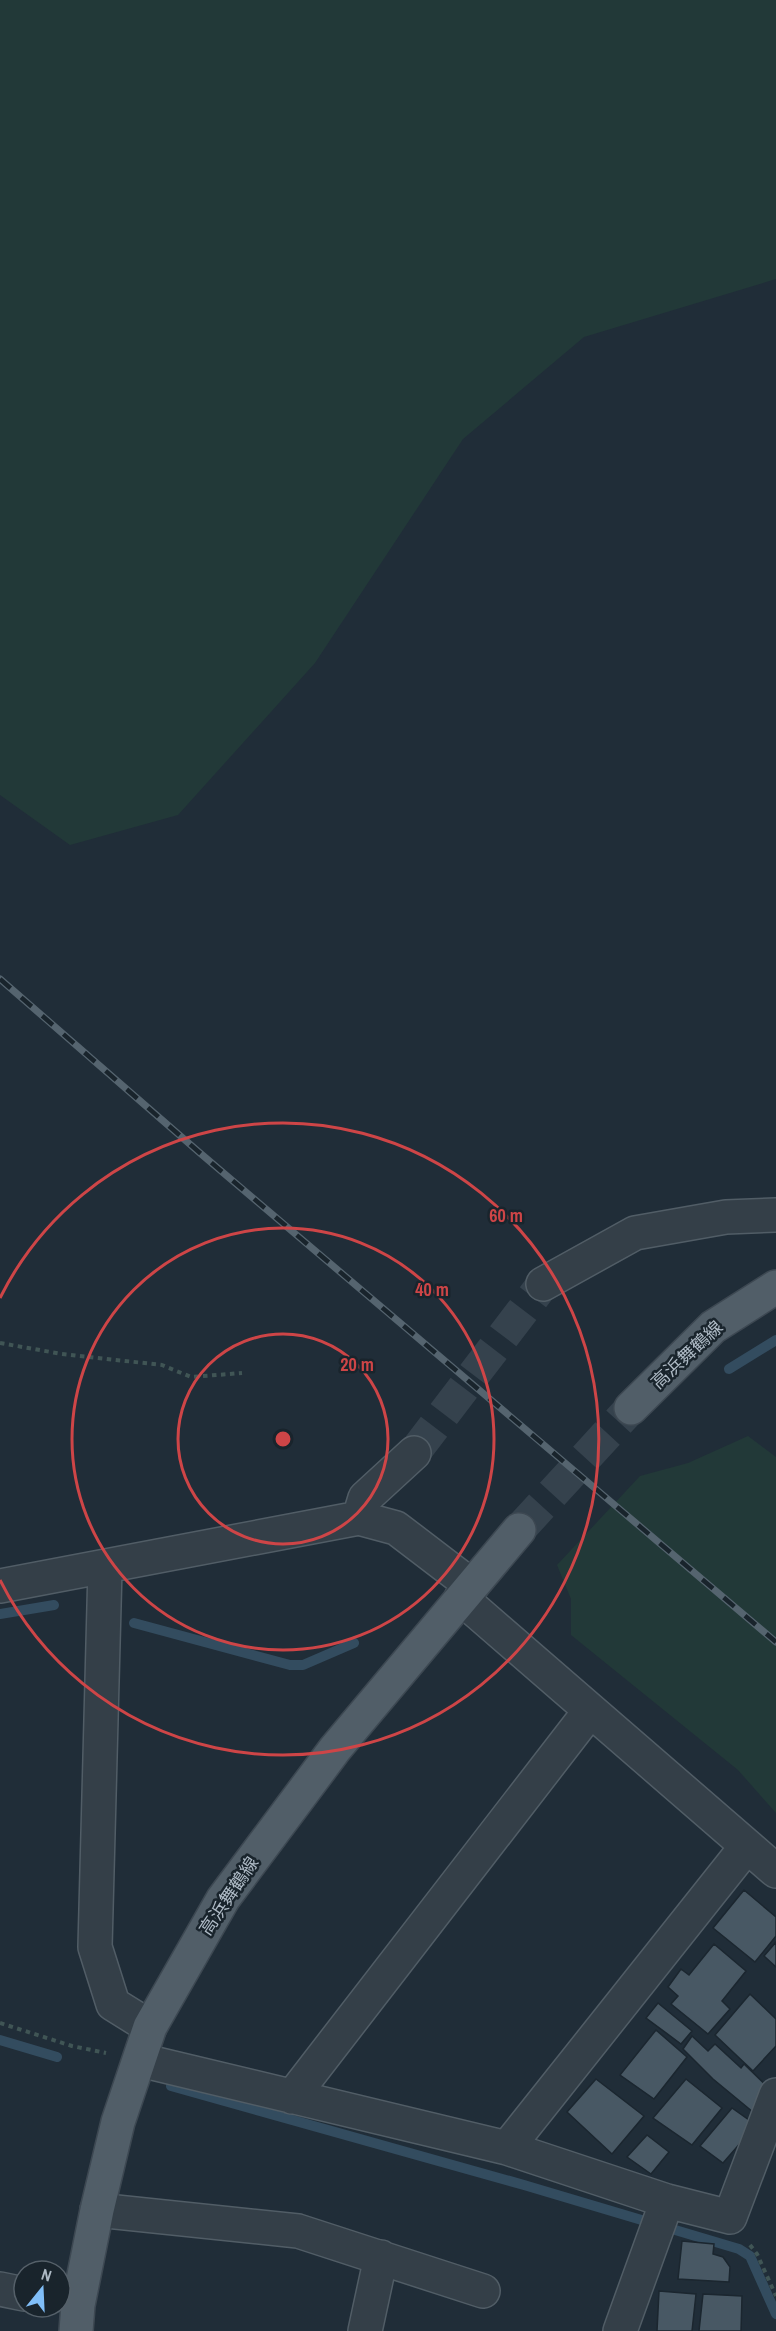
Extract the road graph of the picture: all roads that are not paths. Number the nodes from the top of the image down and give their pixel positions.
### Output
1 (776, 1215) edge
2 (543, 1284) tunnel mouth
3 (776, 1287) edge
4 (631, 1408) tunnel mouth
5 (414, 1453) tunnel mouth
6 (359, 1518) junction
7 (519, 1530) tunnel mouth
8 (105, 1568) junction
9 (0, 1586) edge
10 (467, 1592) junction
11 (590, 1711) junction
12 (747, 1846) junction
13 (776, 1871) edge
14 (150, 2027) junction
15 (140, 2060) junction
16 (776, 2095) edge
17 (292, 2097) junction
18 (507, 2148) junction
19 (667, 2201) junction
20 (97, 2210) junction
21 (381, 2257) junction
22 (483, 2291) dead end
23 (75, 2320) edge
24 (365, 2331) edge
25 (620, 2331) edge

1 - 2 street
3 - 4 main road, 高浜舞鶴線
5 - 6 street
6 - 8 street
6 - 10 street
7 - 10 main road, 高浜舞鶴線
8 - 9 street
8 - 14 street
10 - 11 street
10 - 14 main road, 高浜舞鶴線
11 - 12 street
11 - 17 street
12 - 13 street
12 - 18 street
14 - 15 main road, 高浜舞鶴線
15 - 17 street
15 - 20 main road, 高浜舞鶴線
16 - 19 street
17 - 18 street
18 - 19 street
19 - 25 street
20 - 21 street
20 - 23 main road, 高浜舞鶴線
21 - 22 street
21 - 24 street

